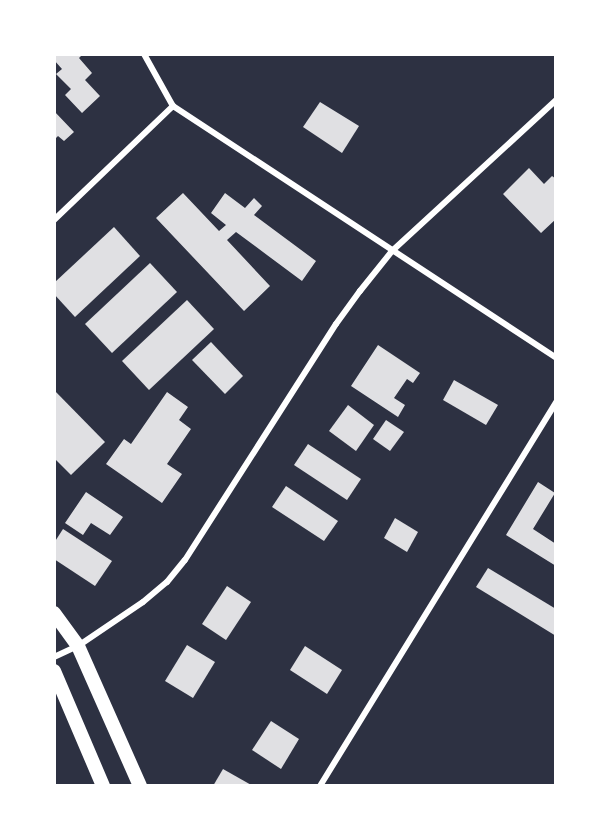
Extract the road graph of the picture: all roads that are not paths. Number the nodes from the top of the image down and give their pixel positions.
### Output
1 (144, 54) edge
2 (556, 100) edge
3 (173, 106) junction
4 (54, 220) edge
5 (392, 251) junction
6 (556, 358) edge
7 (556, 402) edge
8 (54, 613) edge
9 (78, 646) junction
10 (54, 657) edge
11 (54, 671) edge
12 (104, 786) edge
13 (140, 786) edge
14 (320, 786) edge

1 - 3 street
2 - 5 street
3 - 4 street
3 - 5 street
5 - 6 street
5 - 9 street
7 - 14 street
8 - 9 main road
9 - 10 street
9 - 13 main road
11 - 12 main road

